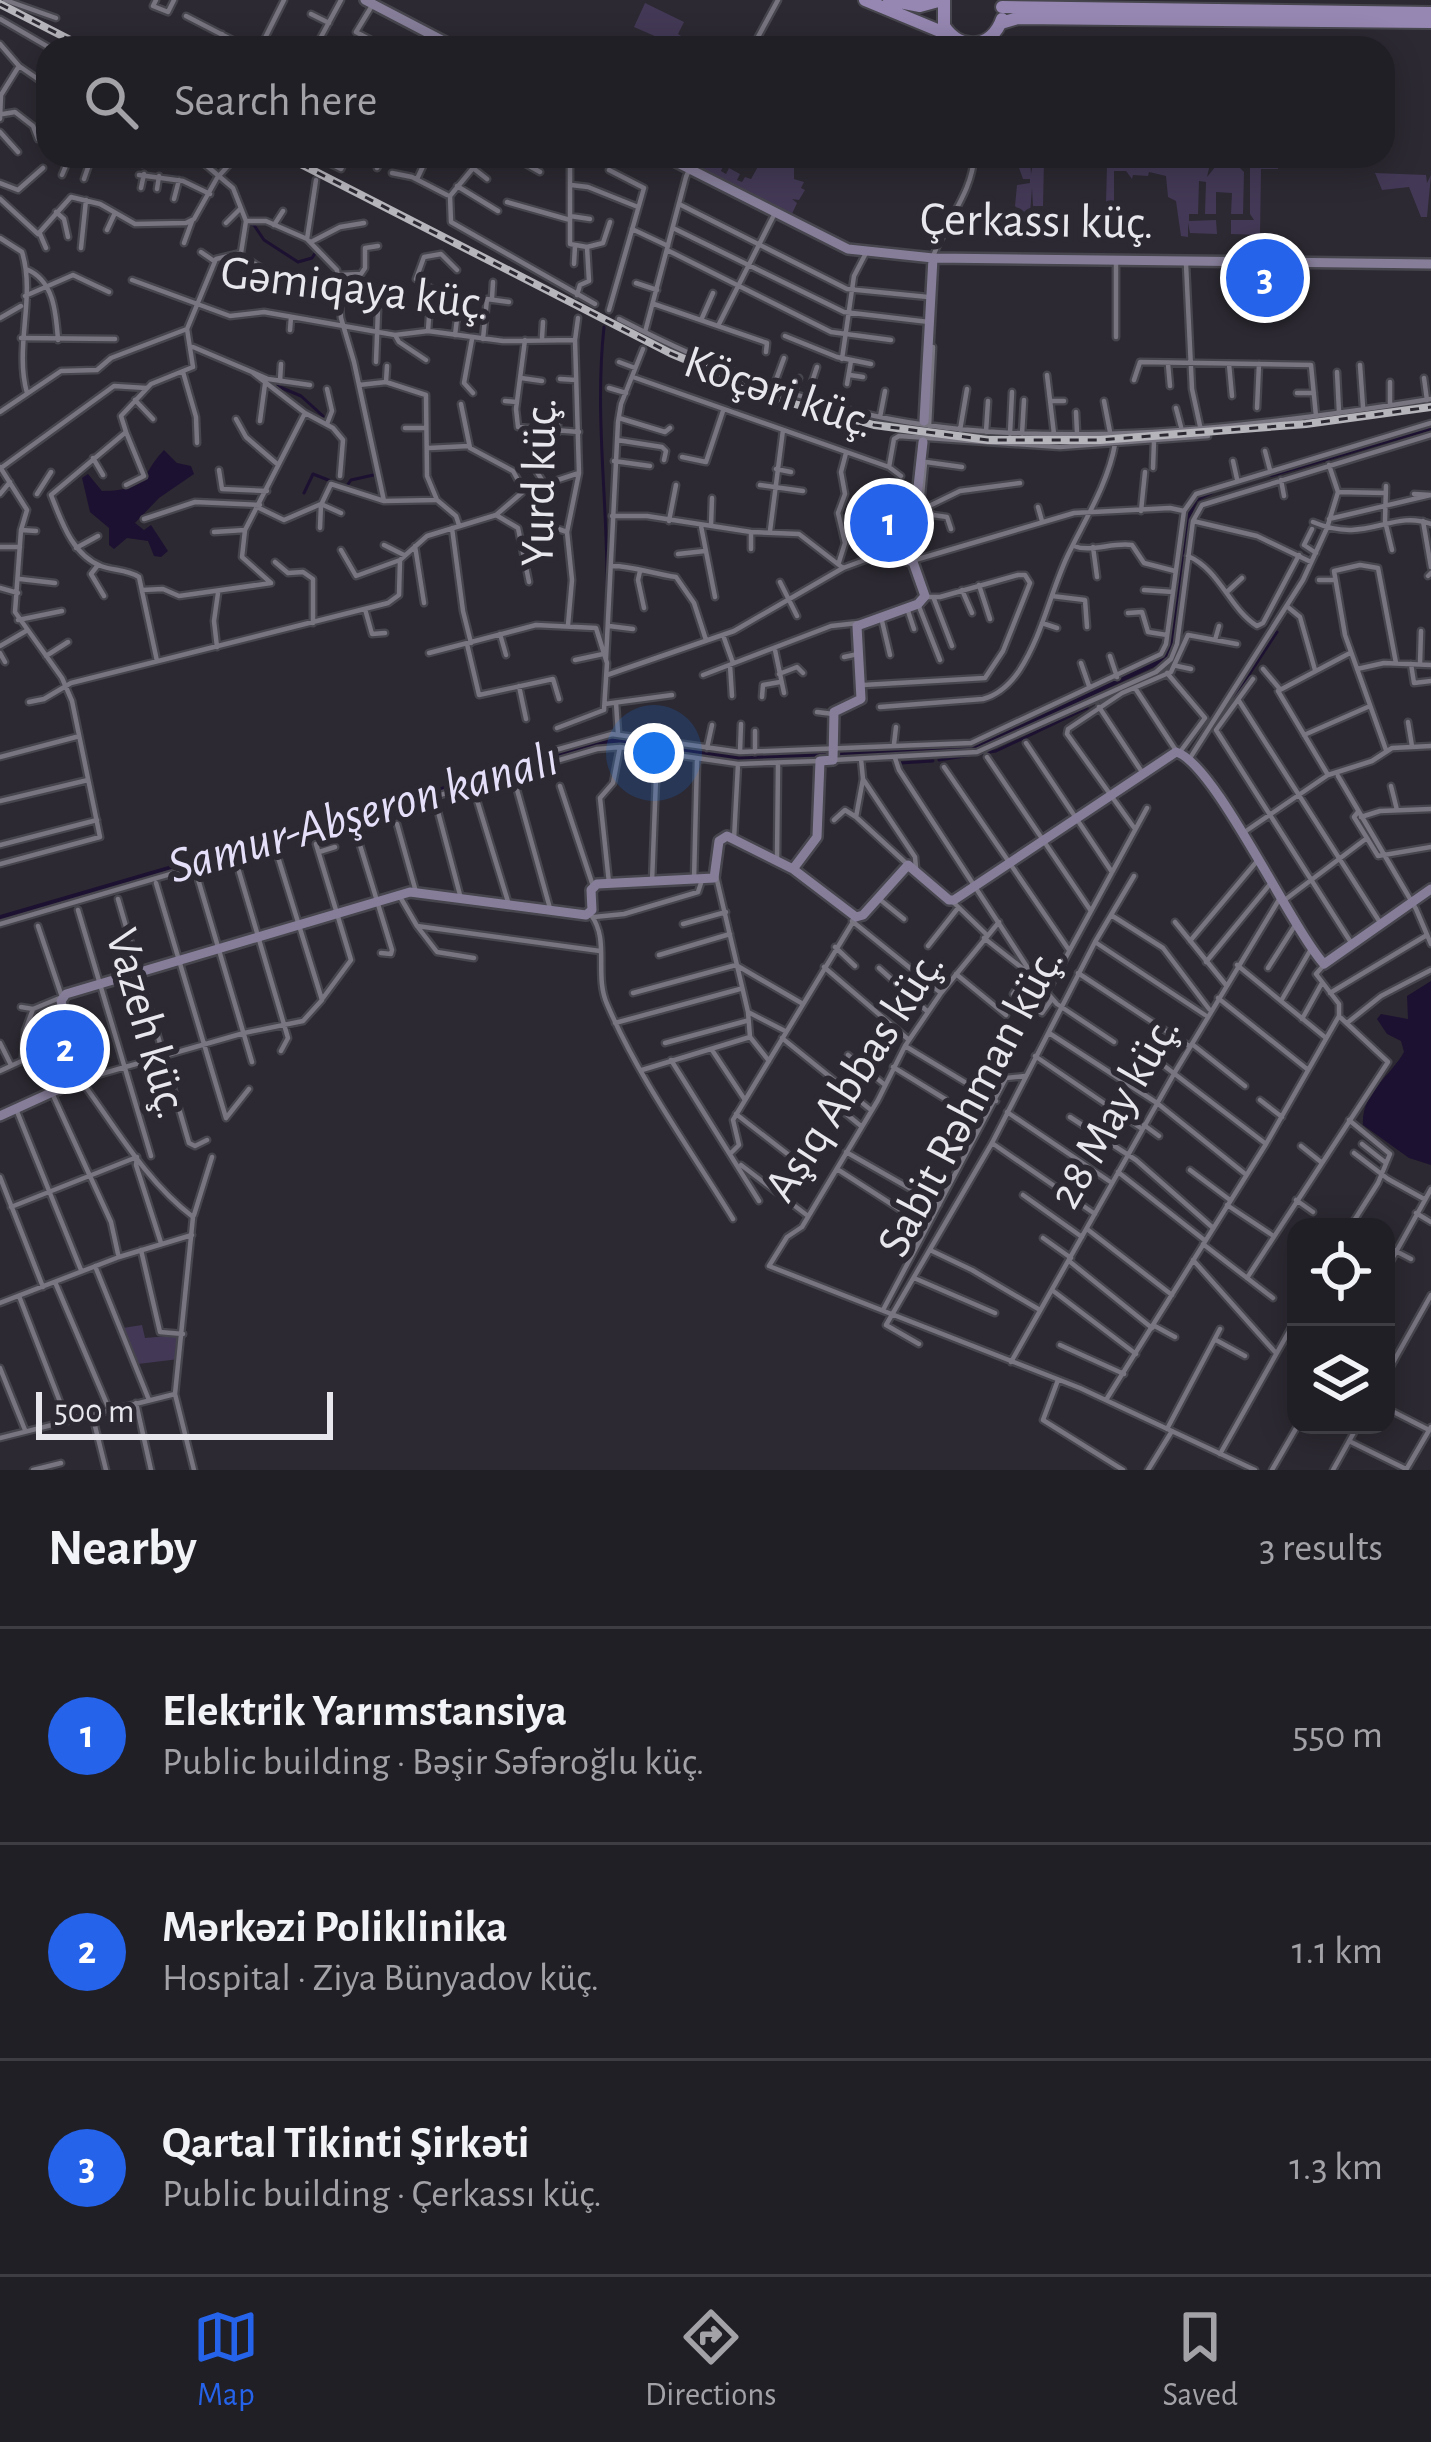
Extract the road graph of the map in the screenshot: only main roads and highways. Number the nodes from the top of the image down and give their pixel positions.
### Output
1 (865, 0) edge
2 (889, 0) edge
3 (943, 0) edge
4 (1002, 2) edge
5 (1431, 13) edge
6 (1431, 22) edge
7 (998, 29) junction
8 (947, 31) junction
9 (955, 36) edge
10 (990, 36) edge

1 - 8 main road
2 - 3 main road
3 - 8 main road
4 - 5 main road
4 - 7 main road
6 - 7 main road
7 - 10 main road
8 - 9 main road

